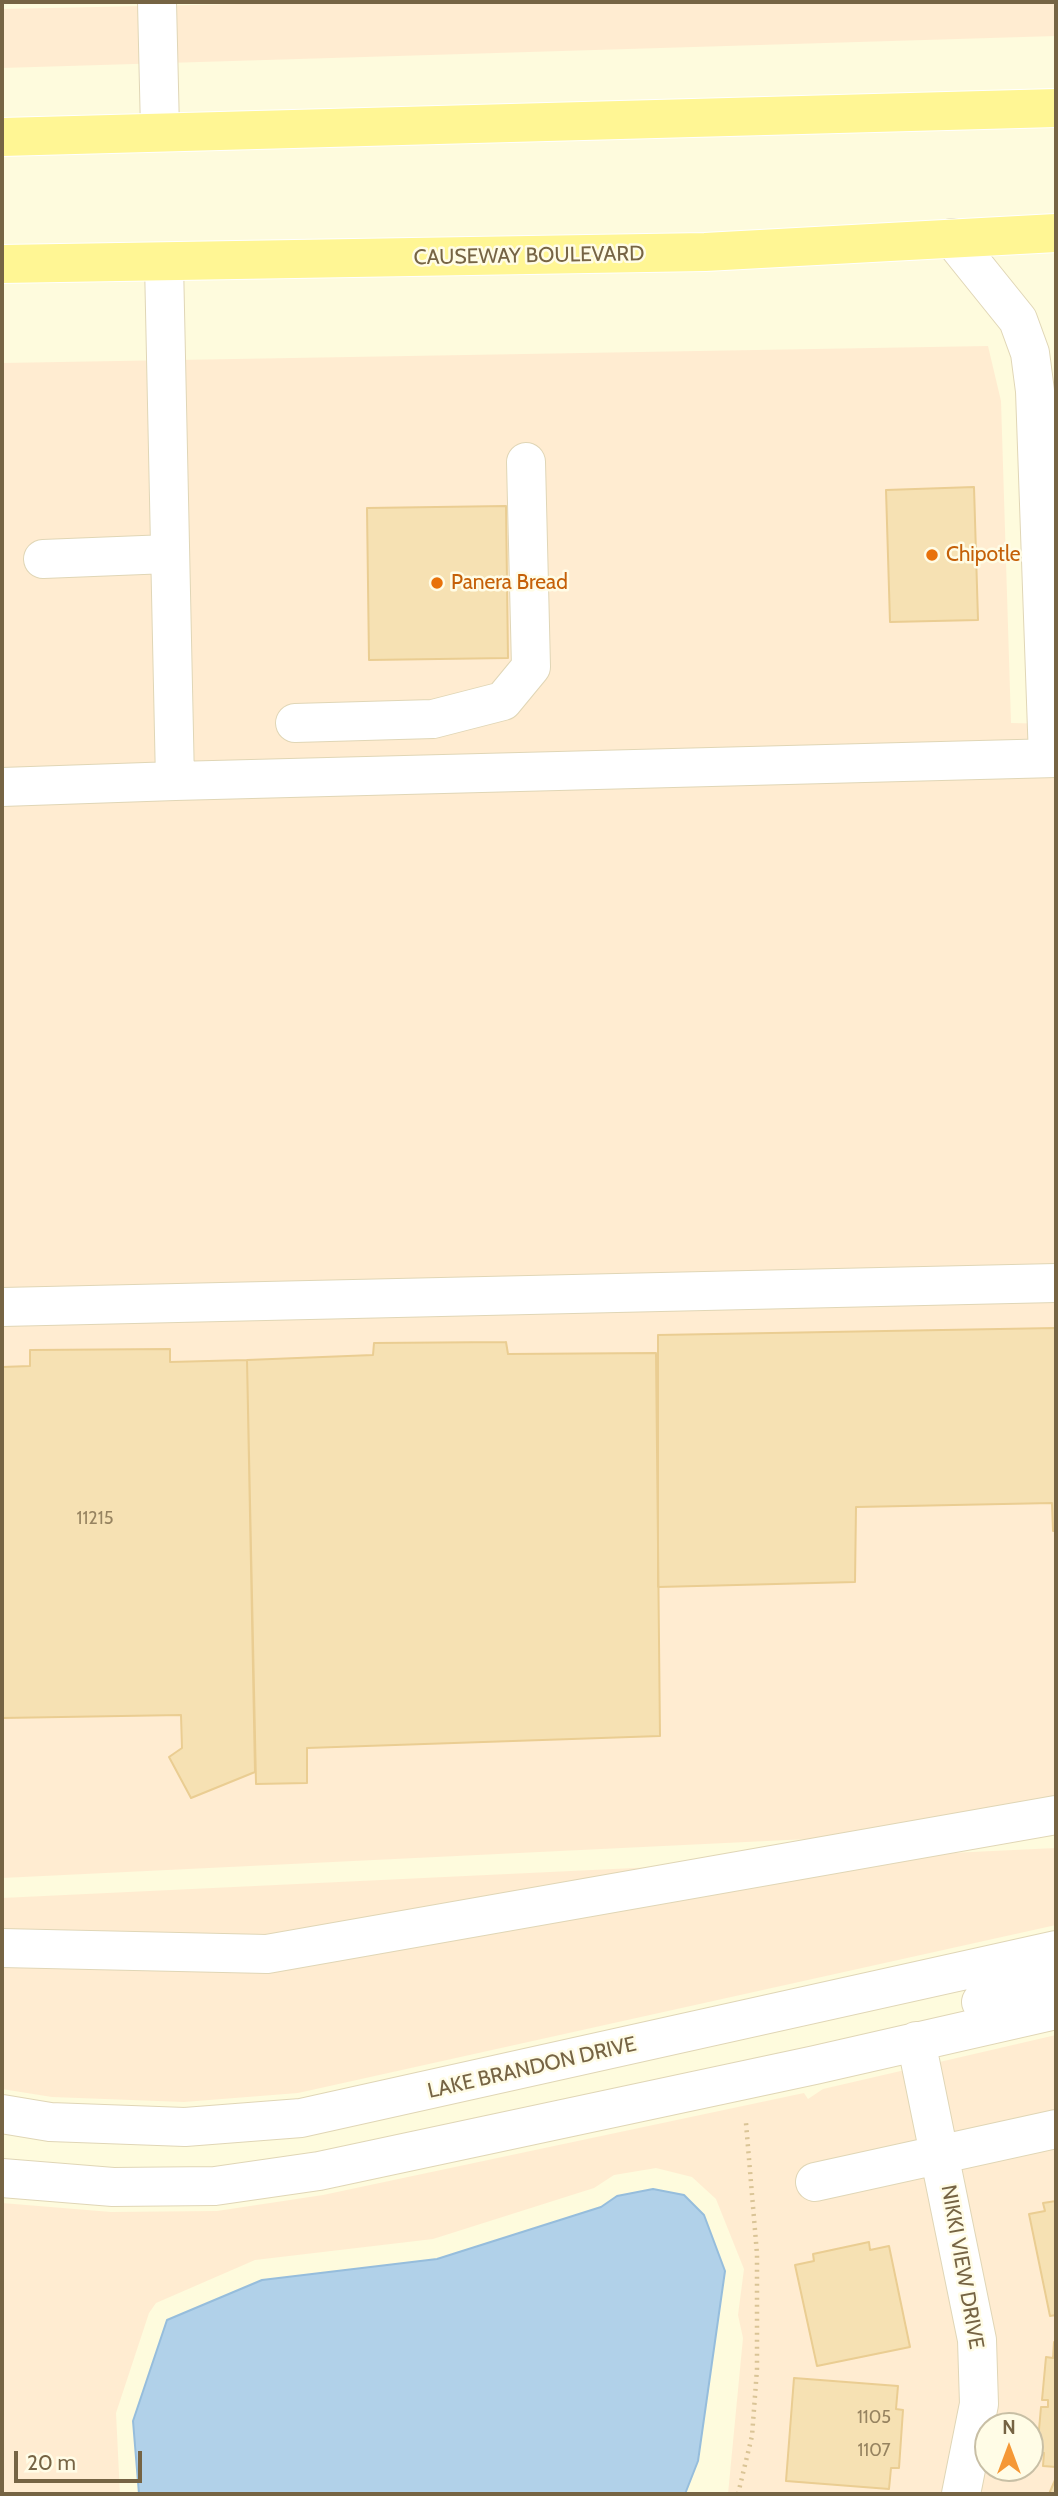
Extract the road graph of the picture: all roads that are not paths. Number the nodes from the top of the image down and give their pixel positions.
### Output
1 (157, 2) edge
2 (1056, 108) edge
3 (160, 130) junction
4 (2, 137) edge
5 (1056, 233) edge
6 (952, 238) junction
7 (164, 263) junction
8 (2, 264) edge
9 (526, 462) dead end
10 (168, 554) junction
11 (43, 559) dead end
12 (295, 723) dead end
13 (1052, 758) edge
14 (175, 781) junction
15 (2, 787) edge
16 (1056, 1283) edge
17 (2, 1307) edge
18 (1056, 1815) edge
19 (2, 1948) edge
20 (1056, 1950) edge
21 (1056, 1972) edge
22 (1056, 2010) edge
23 (916, 2041) junction
24 (815, 2065) junction
25 (2, 2114) edge
26 (1056, 2129) edge
27 (941, 2155) junction
28 (2, 2178) edge
29 (815, 2182) dead end
30 (961, 2494) edge

1 - 3 street
2 - 3 main road
3 - 4 main road
5 - 6 main road, CAUSEWAY BOULEVARD
6 - 7 main road, CAUSEWAY BOULEVARD
6 - 13 street
7 - 8 main road, CAUSEWAY BOULEVARD
7 - 10 street
9 - 12 street
10 - 11 street
10 - 14 street
13 - 14 street
14 - 15 street
16 - 17 street
18 - 19 street
20 - 25 street, LAKE BRANDON DRIVE
21 - 24 street
22 - 23 street
23 - 24 street
23 - 27 street, NIKKI VIEW DRIVE
24 - 28 street
26 - 27 street
27 - 29 street
27 - 30 street, NIKKI VIEW DRIVE

